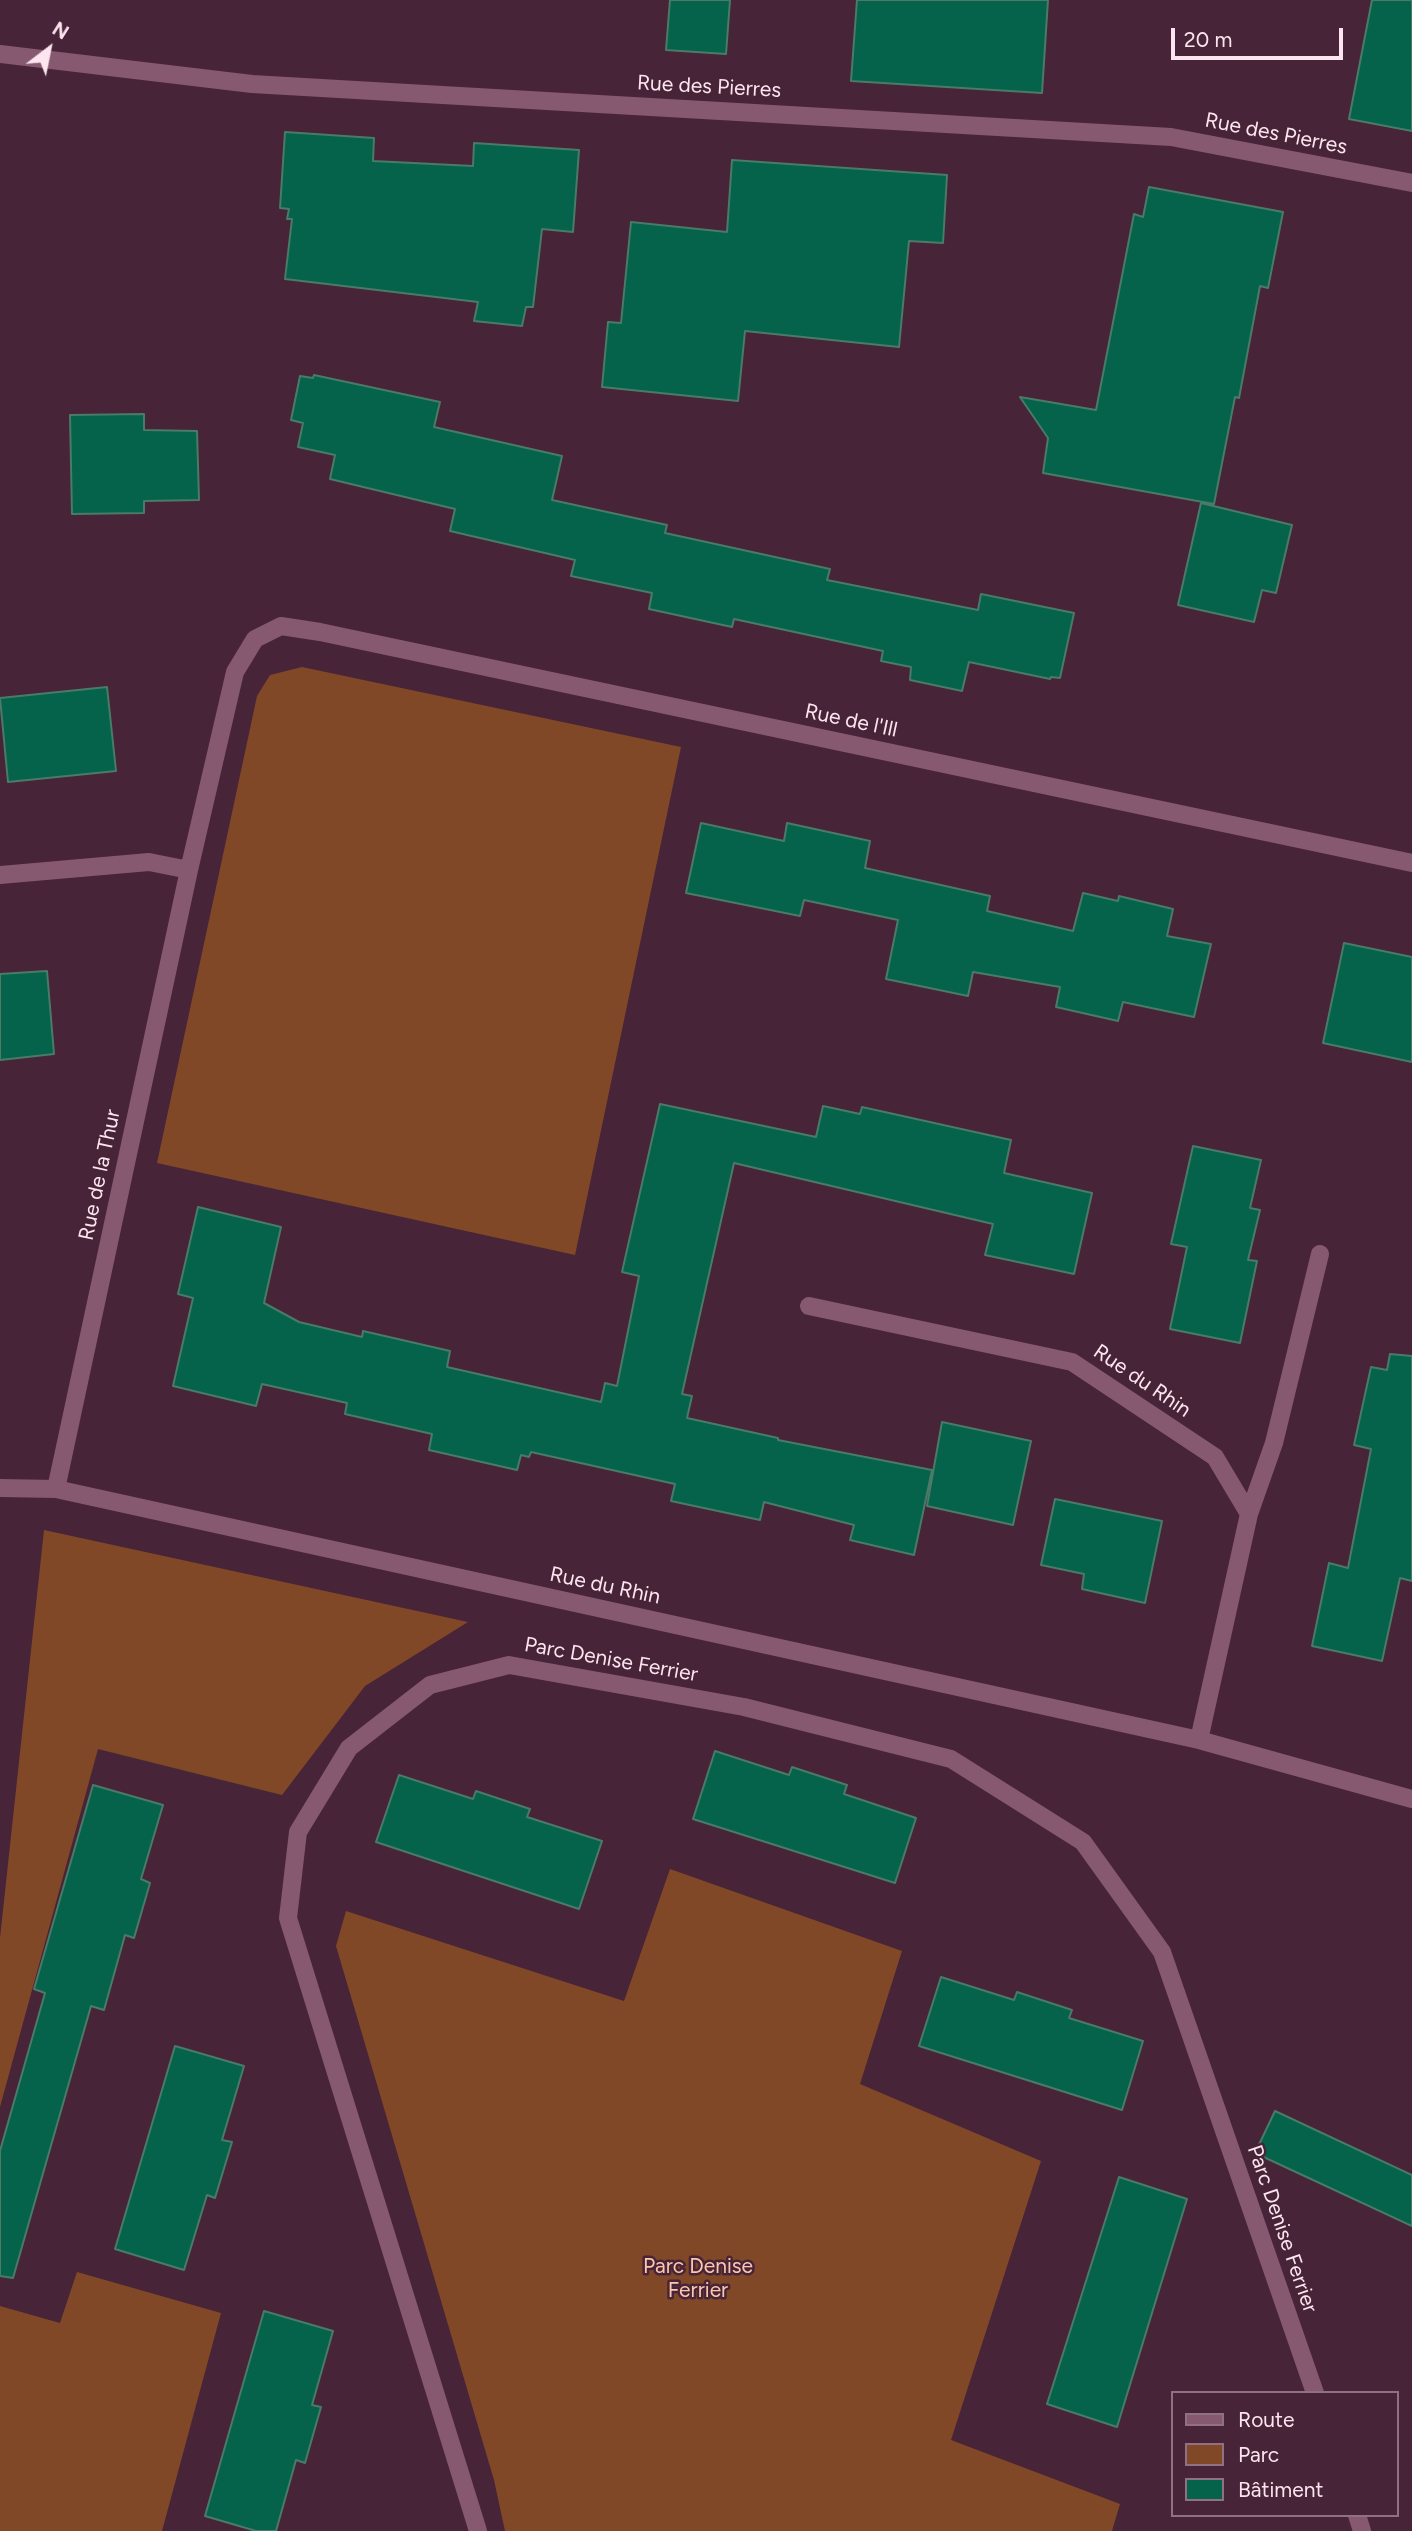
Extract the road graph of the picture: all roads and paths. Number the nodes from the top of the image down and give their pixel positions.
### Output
1 (0, 54) edge
2 (1412, 183) edge
3 (281, 626) joint
4 (1412, 863) edge
5 (189, 870) junction
6 (0, 875) edge
7 (1321, 1254) dead end
8 (809, 1306) dead end
9 (0, 1488) edge
10 (56, 1489) junction
11 (1249, 1514) junction
12 (1199, 1740) junction
13 (1412, 1799) edge
14 (1314, 2391) edge
15 (478, 2531) edge

1 - 2 street, Rue des Pierres
3 - 4 street, Rue de l'Ill
3 - 5 street, Rue de la Thur
5 - 6 street
5 - 10 street, Rue de la Thur
7 - 11 street
8 - 11 street, Rue du Rhin
9 - 10 street, Rue du Rhin
10 - 12 street, Rue du Rhin
11 - 12 street
12 - 13 street, Rue du Rhin
14 - 15 street, Parc Denise Ferrier

